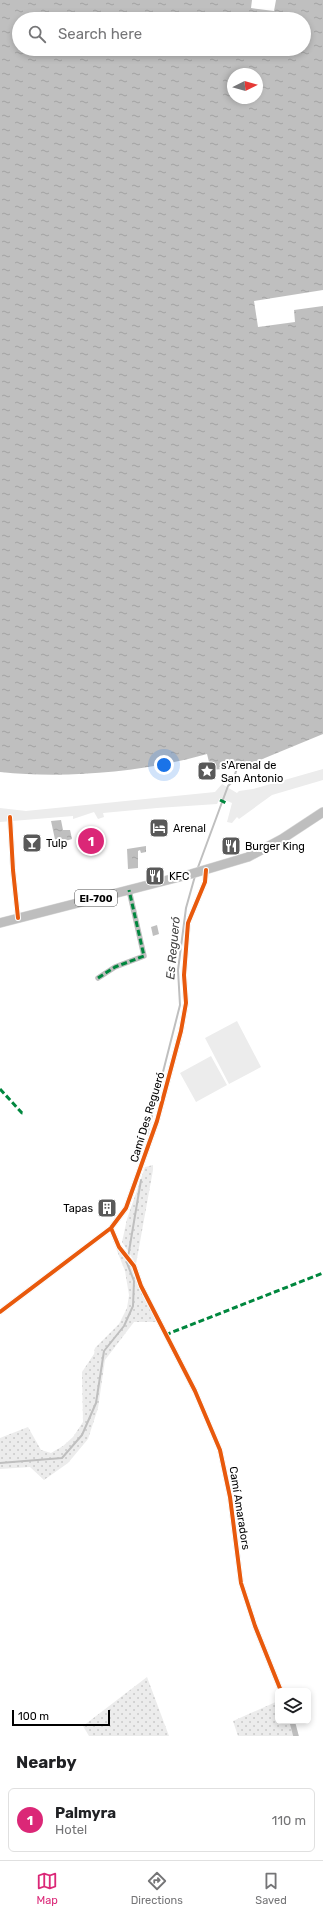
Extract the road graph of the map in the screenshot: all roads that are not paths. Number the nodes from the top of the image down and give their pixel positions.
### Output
1 (323, 812) edge
2 (10, 817) dead end
3 (199, 872) junction
4 (128, 890) junction
5 (18, 918) junction
6 (0, 923) edge
7 (98, 978) dead end
8 (111, 1228) junction
9 (0, 1312) edge
10 (280, 1688) edge
11 (293, 1724) edge
12 (296, 1736) edge

1 - 3 main road, EI-700
2 - 5 street
3 - 4 main road, EI-700
3 - 8 street, Camí Des Regueró
4 - 5 main road, EI-700
4 - 7 street
5 - 6 main road, EI-700
8 - 9 street, Camí Des Regueró
8 - 10 street, Camí Amaradors
11 - 12 street

